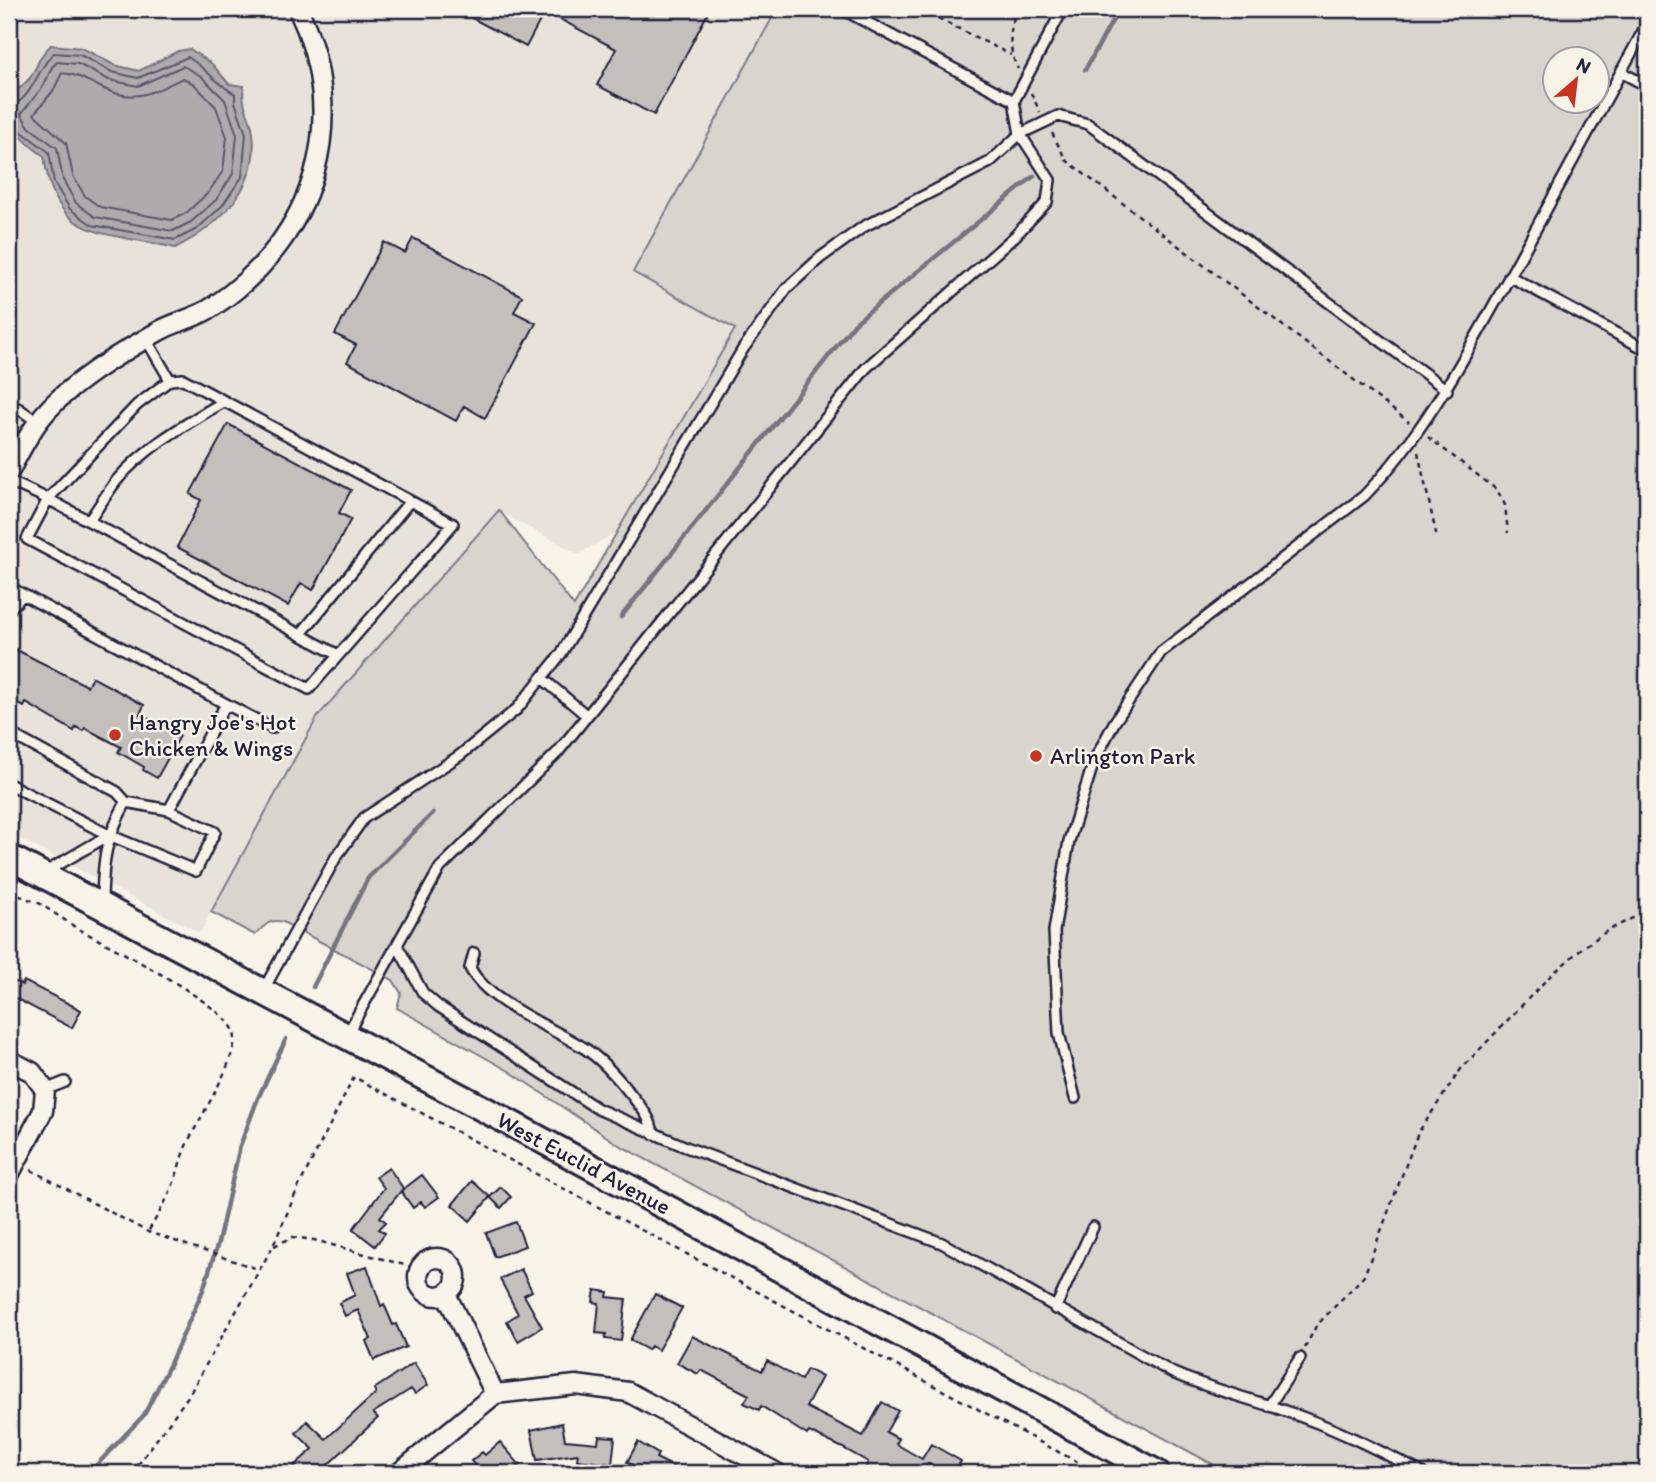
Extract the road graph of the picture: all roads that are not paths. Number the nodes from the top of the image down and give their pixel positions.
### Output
1 (298, 9) edge
2 (842, 9) edge
3 (1063, 9) edge
4 (1647, 24) edge
5 (1621, 72) junction
6 (1647, 86) edge
7 (1014, 101) junction
8 (1020, 134) junction
9 (1509, 276) junction
10 (146, 339) junction
11 (1647, 350) edge
12 (170, 380) junction
13 (1447, 390) junction
14 (9, 402) edge
15 (223, 402) junction
16 (38, 422) junction
17 (9, 472) edge
18 (9, 481) edge
19 (48, 499) junction
20 (410, 501) junction
21 (89, 521) junction
22 (9, 587) edge
23 (23, 594) junction
24 (9, 610) edge
25 (300, 635) junction
26 (338, 655) junction
27 (542, 678) junction
28 (226, 704) junction
29 (586, 715) junction
30 (272, 728) dead end
31 (9, 733) edge
32 (9, 784) edge
33 (126, 802) junction
34 (169, 810) junction
35 (108, 835) junction
36 (9, 857) edge
37 (43, 874) junction
38 (102, 907) junction
39 (397, 945) junction
40 (474, 953) dead end
41 (262, 994) junction
42 (345, 1037) junction
43 (9, 1060) edge
44 (65, 1082) dead end
45 (45, 1090) junction
46 (1075, 1098) dead end
47 (653, 1134) junction
48 (12, 1169) edge
49 (1093, 1227) dead end
50 (446, 1294) junction
51 (1055, 1309) junction
52 (1300, 1358) road end
53 (495, 1394) junction
54 (1269, 1405) junction
55 (399, 1473) edge
56 (777, 1473) edge
57 (1157, 1473) edge
58 (1422, 1473) edge

1 - 10 street
2 - 7 lane
3 - 7 lane
4 - 5 lane
5 - 6 lane
5 - 9 lane
7 - 8 lane
8 - 13 lane
8 - 27 lane
8 - 29 lane
9 - 11 lane
9 - 13 lane
10 - 12 lane
10 - 16 street
12 - 15 lane
12 - 19 lane
13 - 46 lane
14 - 16 lane
15 - 20 lane
15 - 21 lane
16 - 17 street
18 - 19 lane
19 - 21 lane
19 - 26 lane
20 - 25 lane
20 - 26 lane
21 - 25 lane
22 - 23 lane
23 - 24 lane
23 - 28 lane
25 - 26 lane
27 - 29 lane
27 - 41 lane
28 - 30 lane
28 - 34 lane
29 - 39 lane
31 - 33 lane
32 - 35 lane
33 - 34 lane
33 - 35 lane
34 - 35 lane
35 - 37 lane
35 - 38 lane
36 - 37 main road, West Euclid Avenue
37 - 38 main road, West Euclid Avenue
38 - 41 main road, West Euclid Avenue
39 - 42 lane
39 - 47 lane
40 - 47 lane
41 - 42 main road, West Euclid Avenue
42 - 57 main road, West Euclid Avenue
43 - 45 street
44 - 45 lane
45 - 48 street
47 - 51 lane
49 - 51 lane
50 - 50 street
50 - 53 street
51 - 54 lane
52 - 54 lane
53 - 55 street
53 - 56 street
54 - 58 lane

